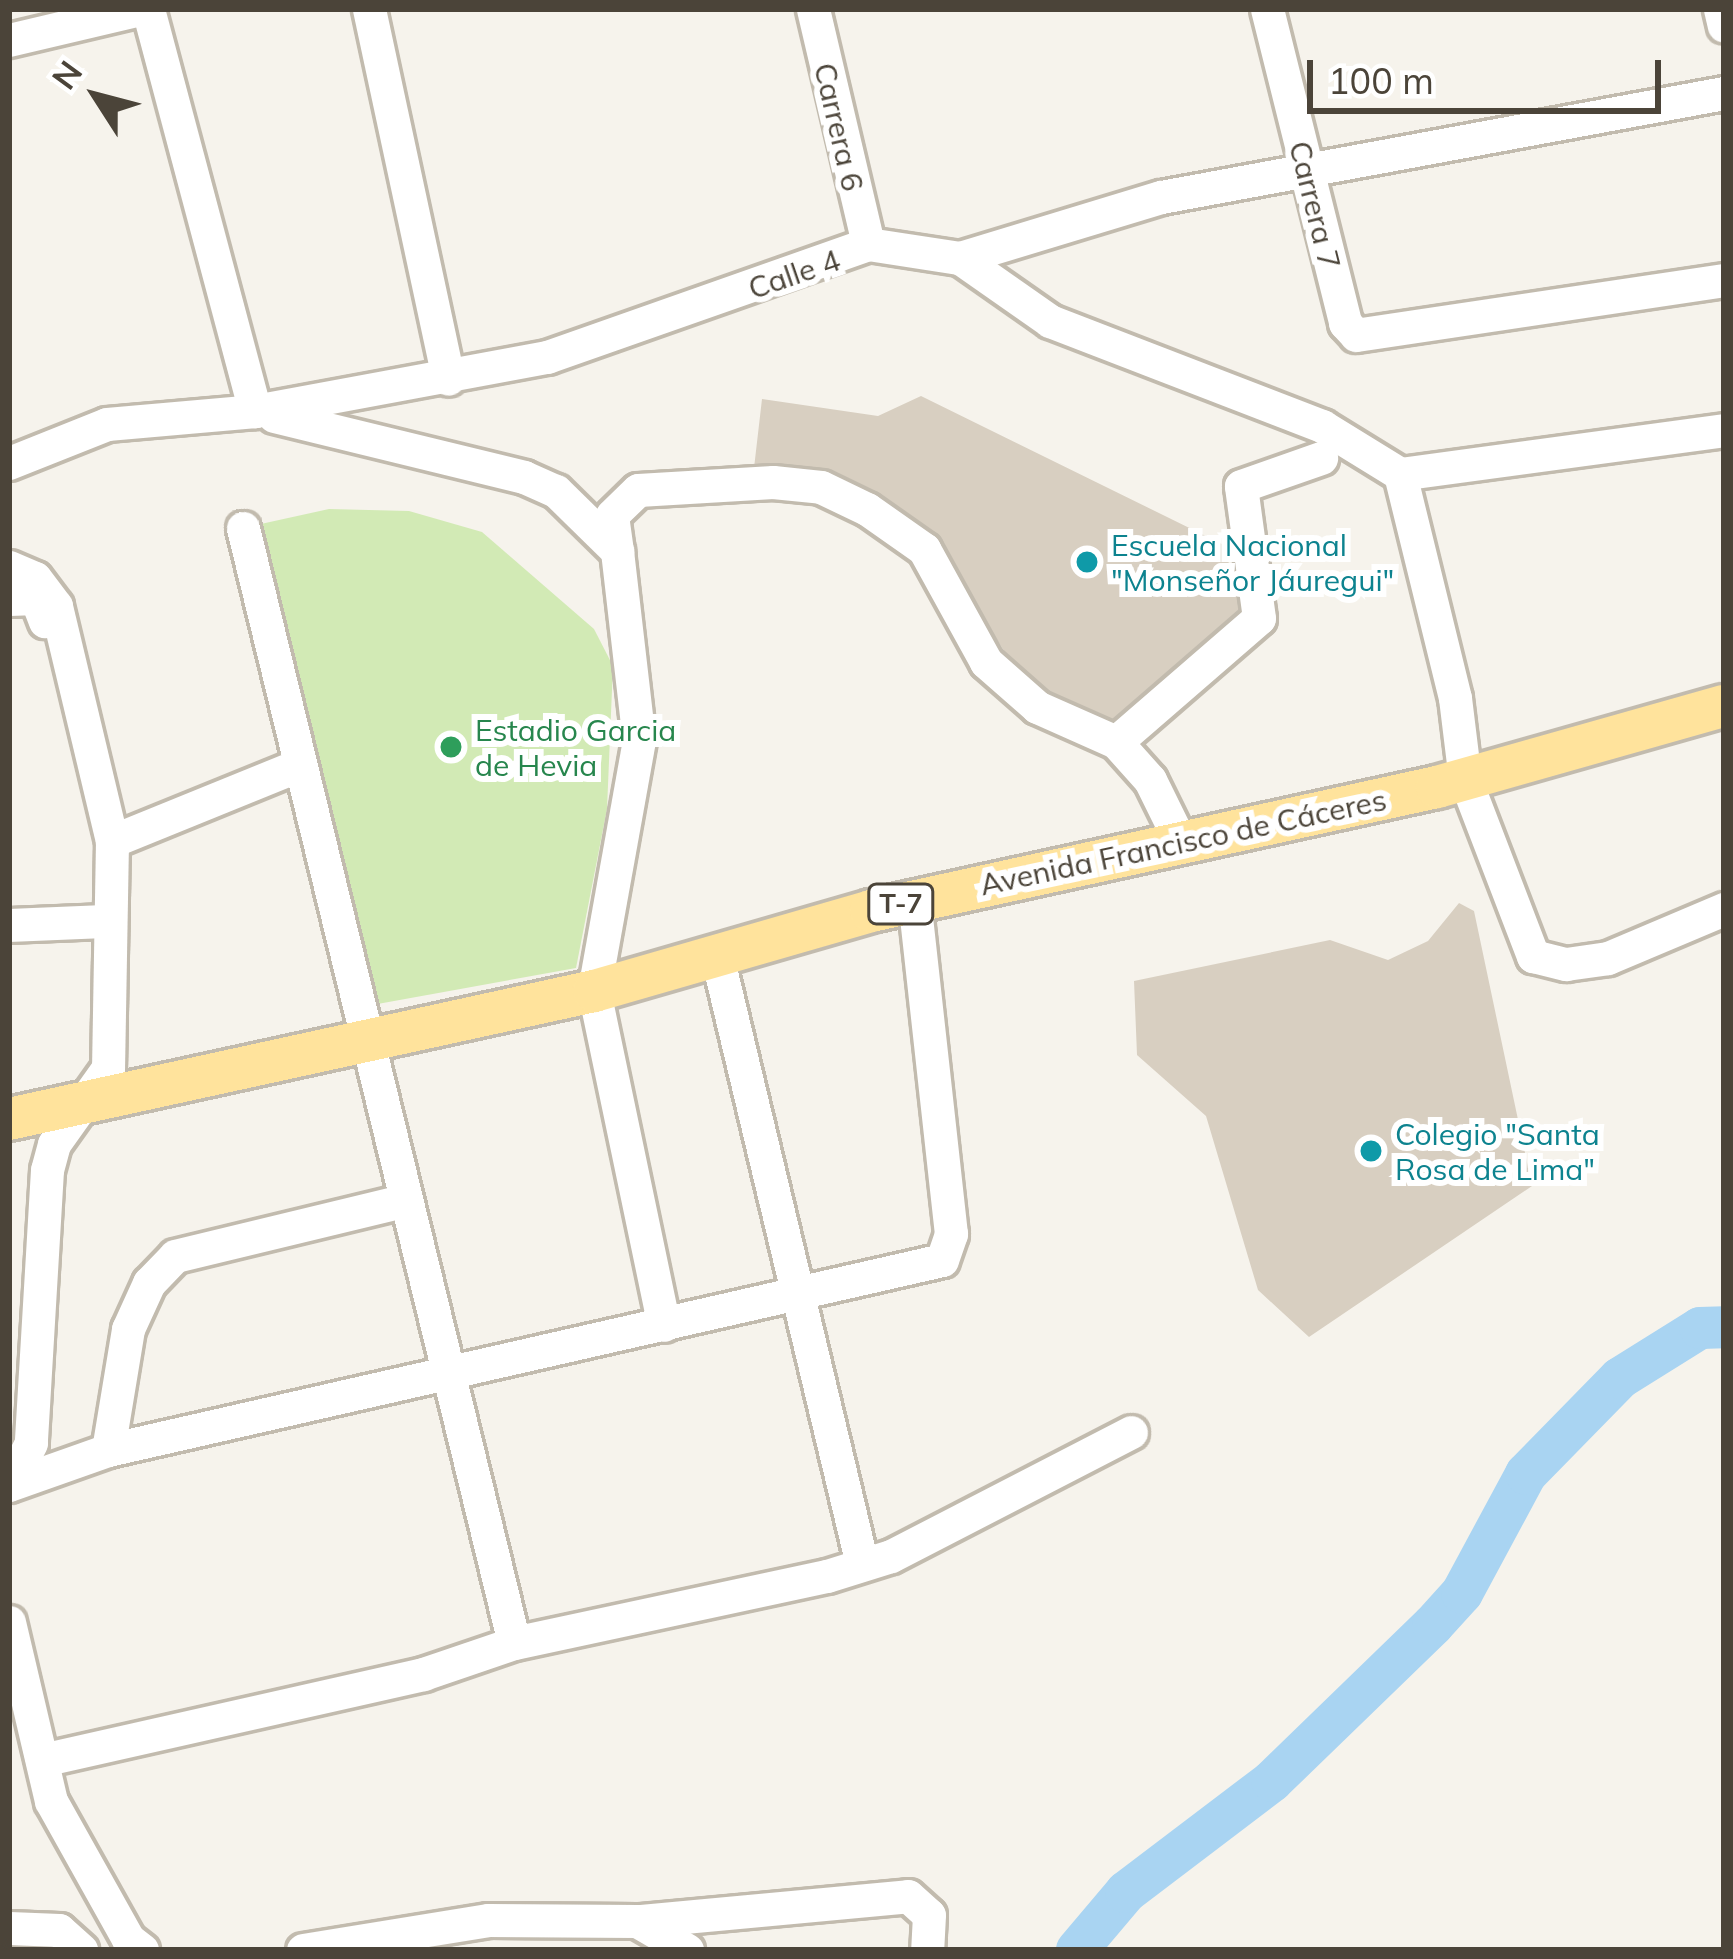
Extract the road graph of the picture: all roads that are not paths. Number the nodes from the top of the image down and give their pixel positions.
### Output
1 (144, 9) edge
2 (369, 9) edge
3 (813, 9) edge
4 (1267, 9) edge
5 (1720, 9) edge
6 (1724, 26) edge
7 (9, 40) edge
8 (1724, 94) edge
9 (1308, 175) junction
10 (868, 244) junction
11 (960, 258) junction
12 (1724, 280) edge
13 (448, 380) junction
14 (255, 411) junction
15 (1724, 430) edge
16 (1321, 458) dead end
17 (9, 463) edge
18 (1400, 474) junction
19 (243, 528) dead end
20 (616, 551) junction
21 (9, 567) edge
22 (9, 599) edge
23 (1724, 706) edge
24 (1116, 742) junction
25 (297, 766) junction
26 (1465, 778) junction
27 (112, 841) junction
28 (1180, 841) junction
29 (914, 900) junction
30 (1724, 909) edge
31 (100, 921) junction
32 (9, 925) edge
33 (717, 956) junction
34 (594, 991) junction
35 (369, 1038) junction
36 (79, 1103) junction
37 (9, 1119) edge
38 (403, 1201) junction
39 (796, 1295) junction
40 (664, 1325) junction
41 (453, 1374) junction
42 (1131, 1432) dead end
43 (108, 1450) junction
44 (9, 1485) edge
45 (861, 1560) junction
46 (9, 1622) edge
47 (514, 1643) junction
48 (42, 1760) junction
49 (637, 1922) junction
50 (9, 1928) edge
51 (133, 1946) edge
52 (81, 1950) edge
53 (303, 1950) edge
54 (687, 1950) edge
55 (927, 1950) edge

1 - 7 street
1 - 14 street
2 - 13 street
3 - 10 street, Carrera 6
4 - 9 street, Carrera 7
5 - 6 street
8 - 9 street, Calle 4
9 - 11 street, Calle 4
9 - 12 street, Carrera 7
10 - 11 street, Calle 4
10 - 13 street, Calle 4
11 - 18 street
13 - 14 street, Calle 4
14 - 17 street, Calle 4
14 - 20 street
15 - 18 street
16 - 24 street
18 - 26 street
19 - 25 street
20 - 24 street
20 - 34 street
21 - 27 street
22 - 31 street
23 - 26 main road, Avenida Francisco de Cáceres / T-7
24 - 28 street
25 - 27 street
25 - 35 street
26 - 28 main road, Avenida Francisco de Cáceres / T-7
26 - 30 street
27 - 31 street
28 - 29 main road, Avenida Francisco de Cáceres / T-7
29 - 33 main road, Avenida Francisco de Cáceres / T-7
29 - 39 street
31 - 32 street
31 - 36 street
33 - 34 main road, Avenida Francisco de Cáceres / T-7
33 - 39 street
34 - 35 main road, Avenida Francisco de Cáceres / T-7
34 - 40 street
35 - 36 main road, Avenida Francisco de Cáceres / T-7
35 - 38 street
36 - 37 main road, Avenida Francisco de Cáceres / T-7
36 - 44 street
38 - 41 street
38 - 43 street
39 - 40 street
39 - 45 street
40 - 41 street
41 - 43 street
41 - 47 street
42 - 45 street
43 - 44 street
45 - 47 street
46 - 48 street
47 - 48 street
48 - 51 street
49 - 53 street
49 - 54 street
49 - 55 street
50 - 52 street

